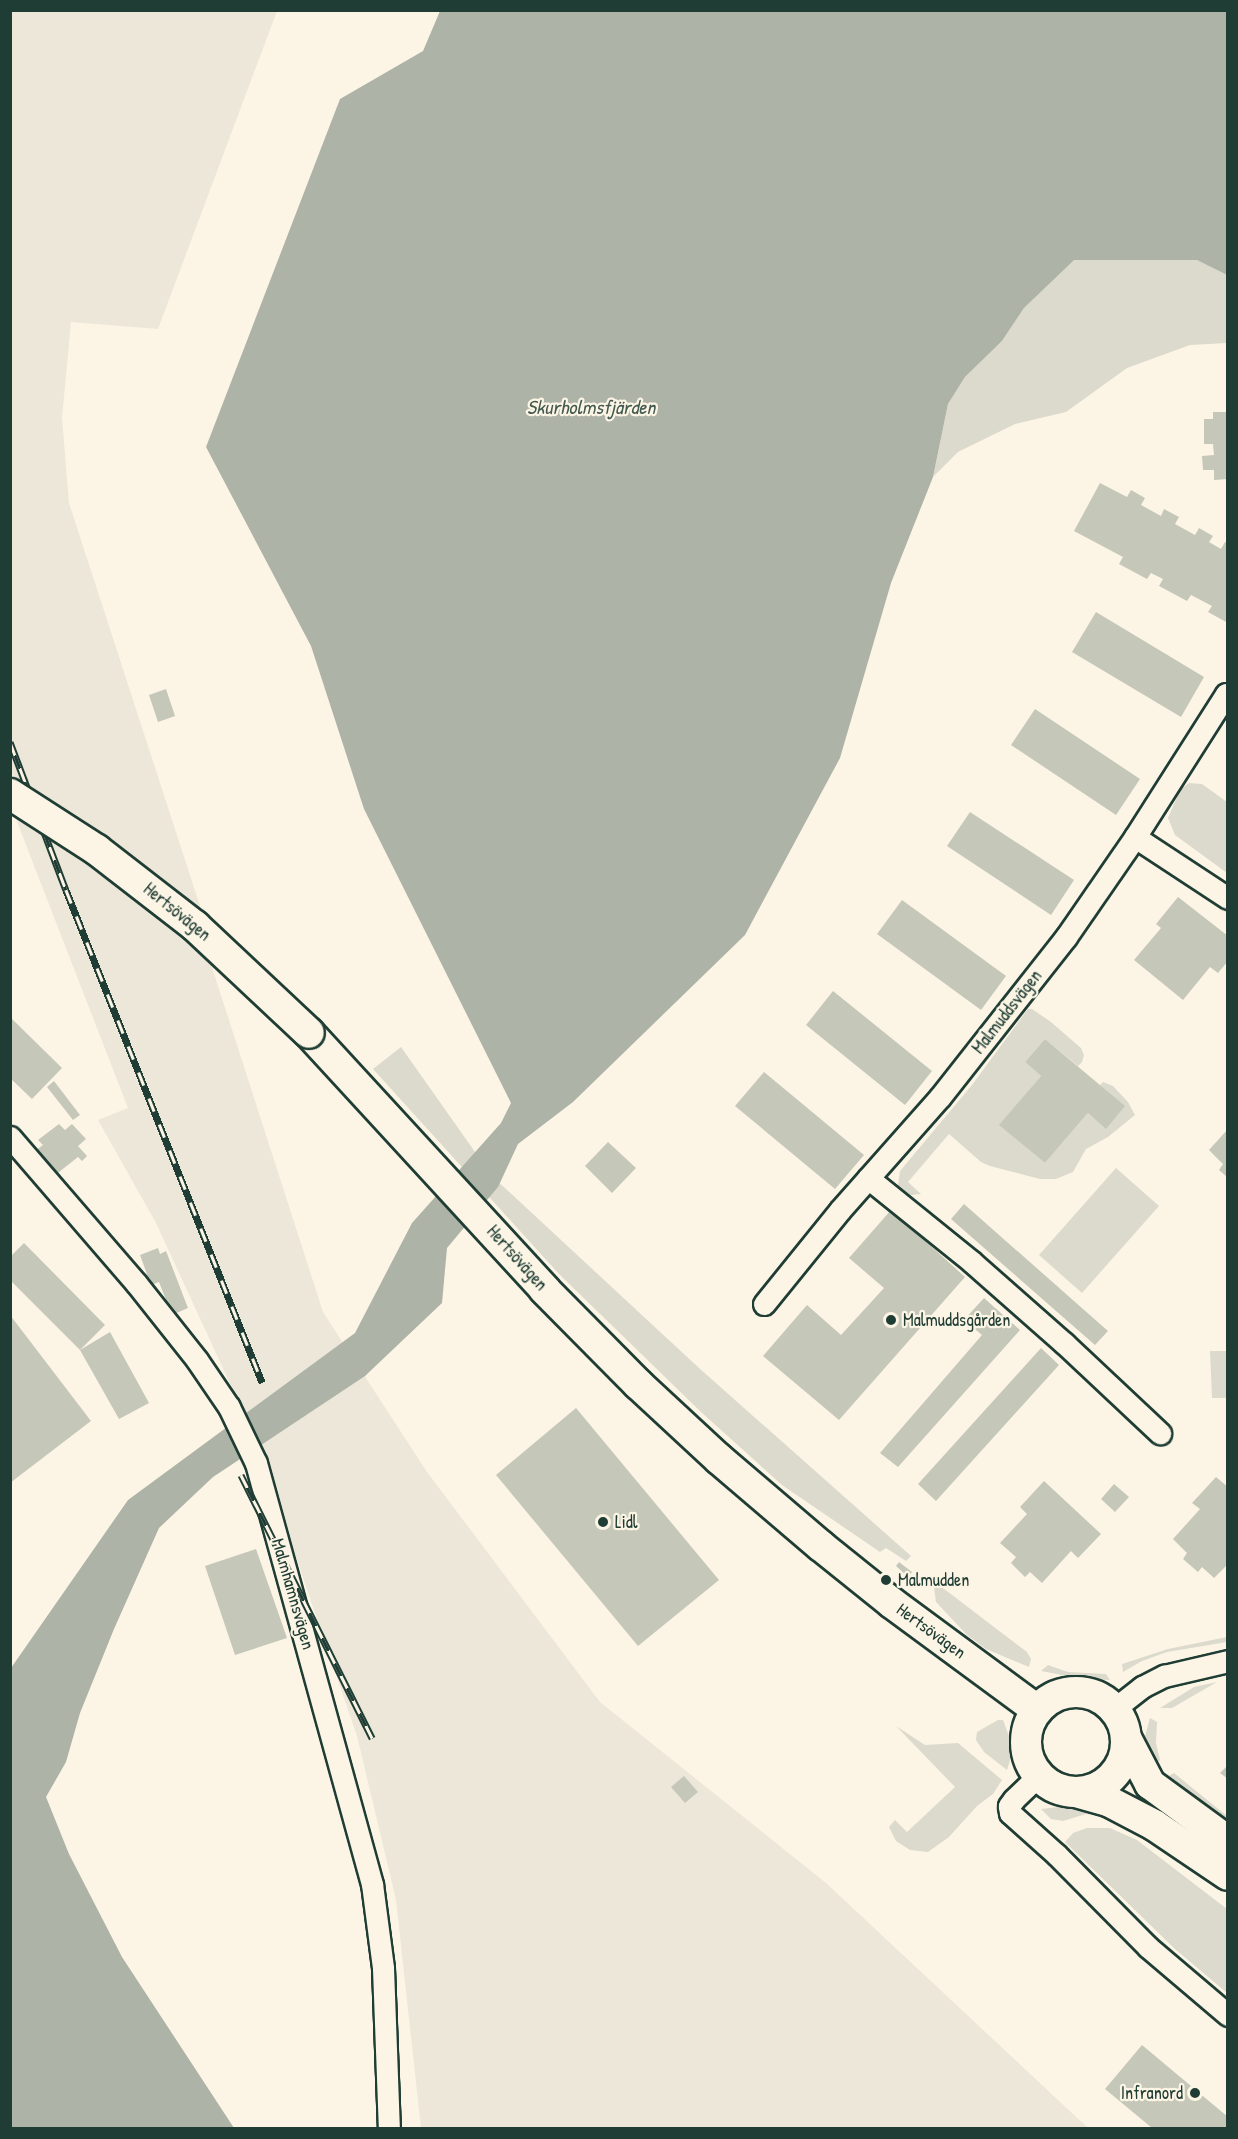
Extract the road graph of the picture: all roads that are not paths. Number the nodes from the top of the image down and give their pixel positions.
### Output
1 (1227, 693) edge
2 (10, 794) edge
3 (1135, 837) junction
4 (1227, 898) edge
5 (10, 1137) edge
6 (868, 1178) junction
7 (764, 1304) dead end
8 (1160, 1433) dead end
9 (1227, 1660) edge
10 (1114, 1709) junction
11 (1037, 1710) junction
12 (1126, 1738) junction
13 (1039, 1775) junction
14 (1076, 1792) junction
15 (1227, 1841) edge
16 (1227, 1875) edge
17 (1227, 2014) edge
18 (389, 2128) edge

1 - 3 street, Malmuddsvägen
2 - 11 main road, Hertsövägen, bridge
3 - 4 street
3 - 6 street, Malmuddsvägen
5 - 18 street, Malmhamnsvägen
6 - 7 street, Malmuddsvägen
6 - 8 street
9 - 10 street
10 - 11 main road
10 - 12 main road
11 - 13 main road
12 - 14 main road
12 - 15 main road
13 - 14 main road
13 - 17 street
14 - 16 main road

